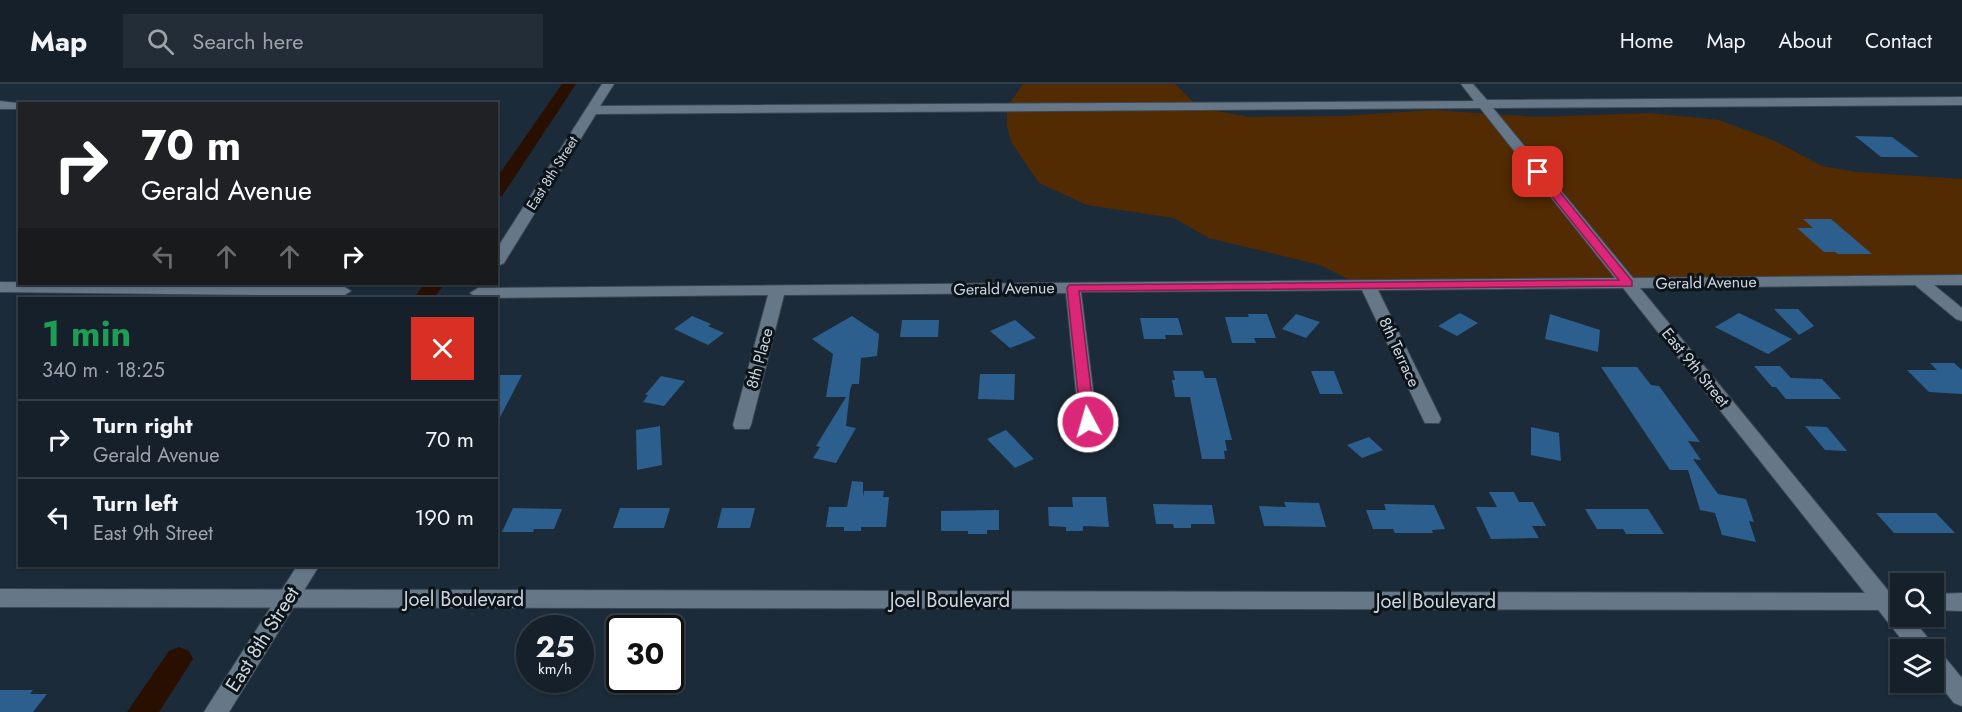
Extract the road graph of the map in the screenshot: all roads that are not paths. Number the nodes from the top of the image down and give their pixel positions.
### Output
1 (608, 84) edge
2 (1467, 84) edge
3 (1962, 101) edge
4 (1483, 104) junction
5 (0, 105) edge
6 (18, 105) edge
7 (592, 110) junction
8 (498, 259) edge
9 (1918, 280) junction
10 (1962, 280) edge
11 (1628, 283) junction
12 (1368, 285) junction
13 (0, 287) edge
14 (1073, 288) junction
15 (343, 291) dead end
16 (777, 291) junction
17 (478, 292) edge
18 (1962, 316) edge
19 (1431, 419) dead end
20 (1088, 422) dead end
21 (742, 425) dead end
22 (307, 567) edge
23 (1890, 597) edge
24 (0, 598) edge
25 (287, 599) junction
26 (1890, 602) edge
27 (1944, 602) edge
28 (1962, 602) edge
29 (1944, 674) edge
30 (1962, 696) edge
31 (216, 712) edge

1 - 7 street, East 8th Street
2 - 4 street, East 9th Street
3 - 4 street
4 - 7 street
4 - 11 street, East 9th Street
5 - 6 street
7 - 8 street, East 8th Street
9 - 10 street, Gerald Avenue
9 - 11 street, Gerald Avenue
9 - 18 street
11 - 12 street, Gerald Avenue
11 - 23 street, East 9th Street
12 - 14 street, Gerald Avenue
12 - 19 street, 8th Terrace
13 - 15 street
14 - 16 street, Gerald Avenue
14 - 20 street
16 - 17 street, Gerald Avenue
16 - 21 street, 8th Place
22 - 25 street, East 8th Street
24 - 25 street, Joel Boulevard
25 - 26 street, Joel Boulevard
25 - 31 street, East 8th Street
27 - 28 street
29 - 30 street

